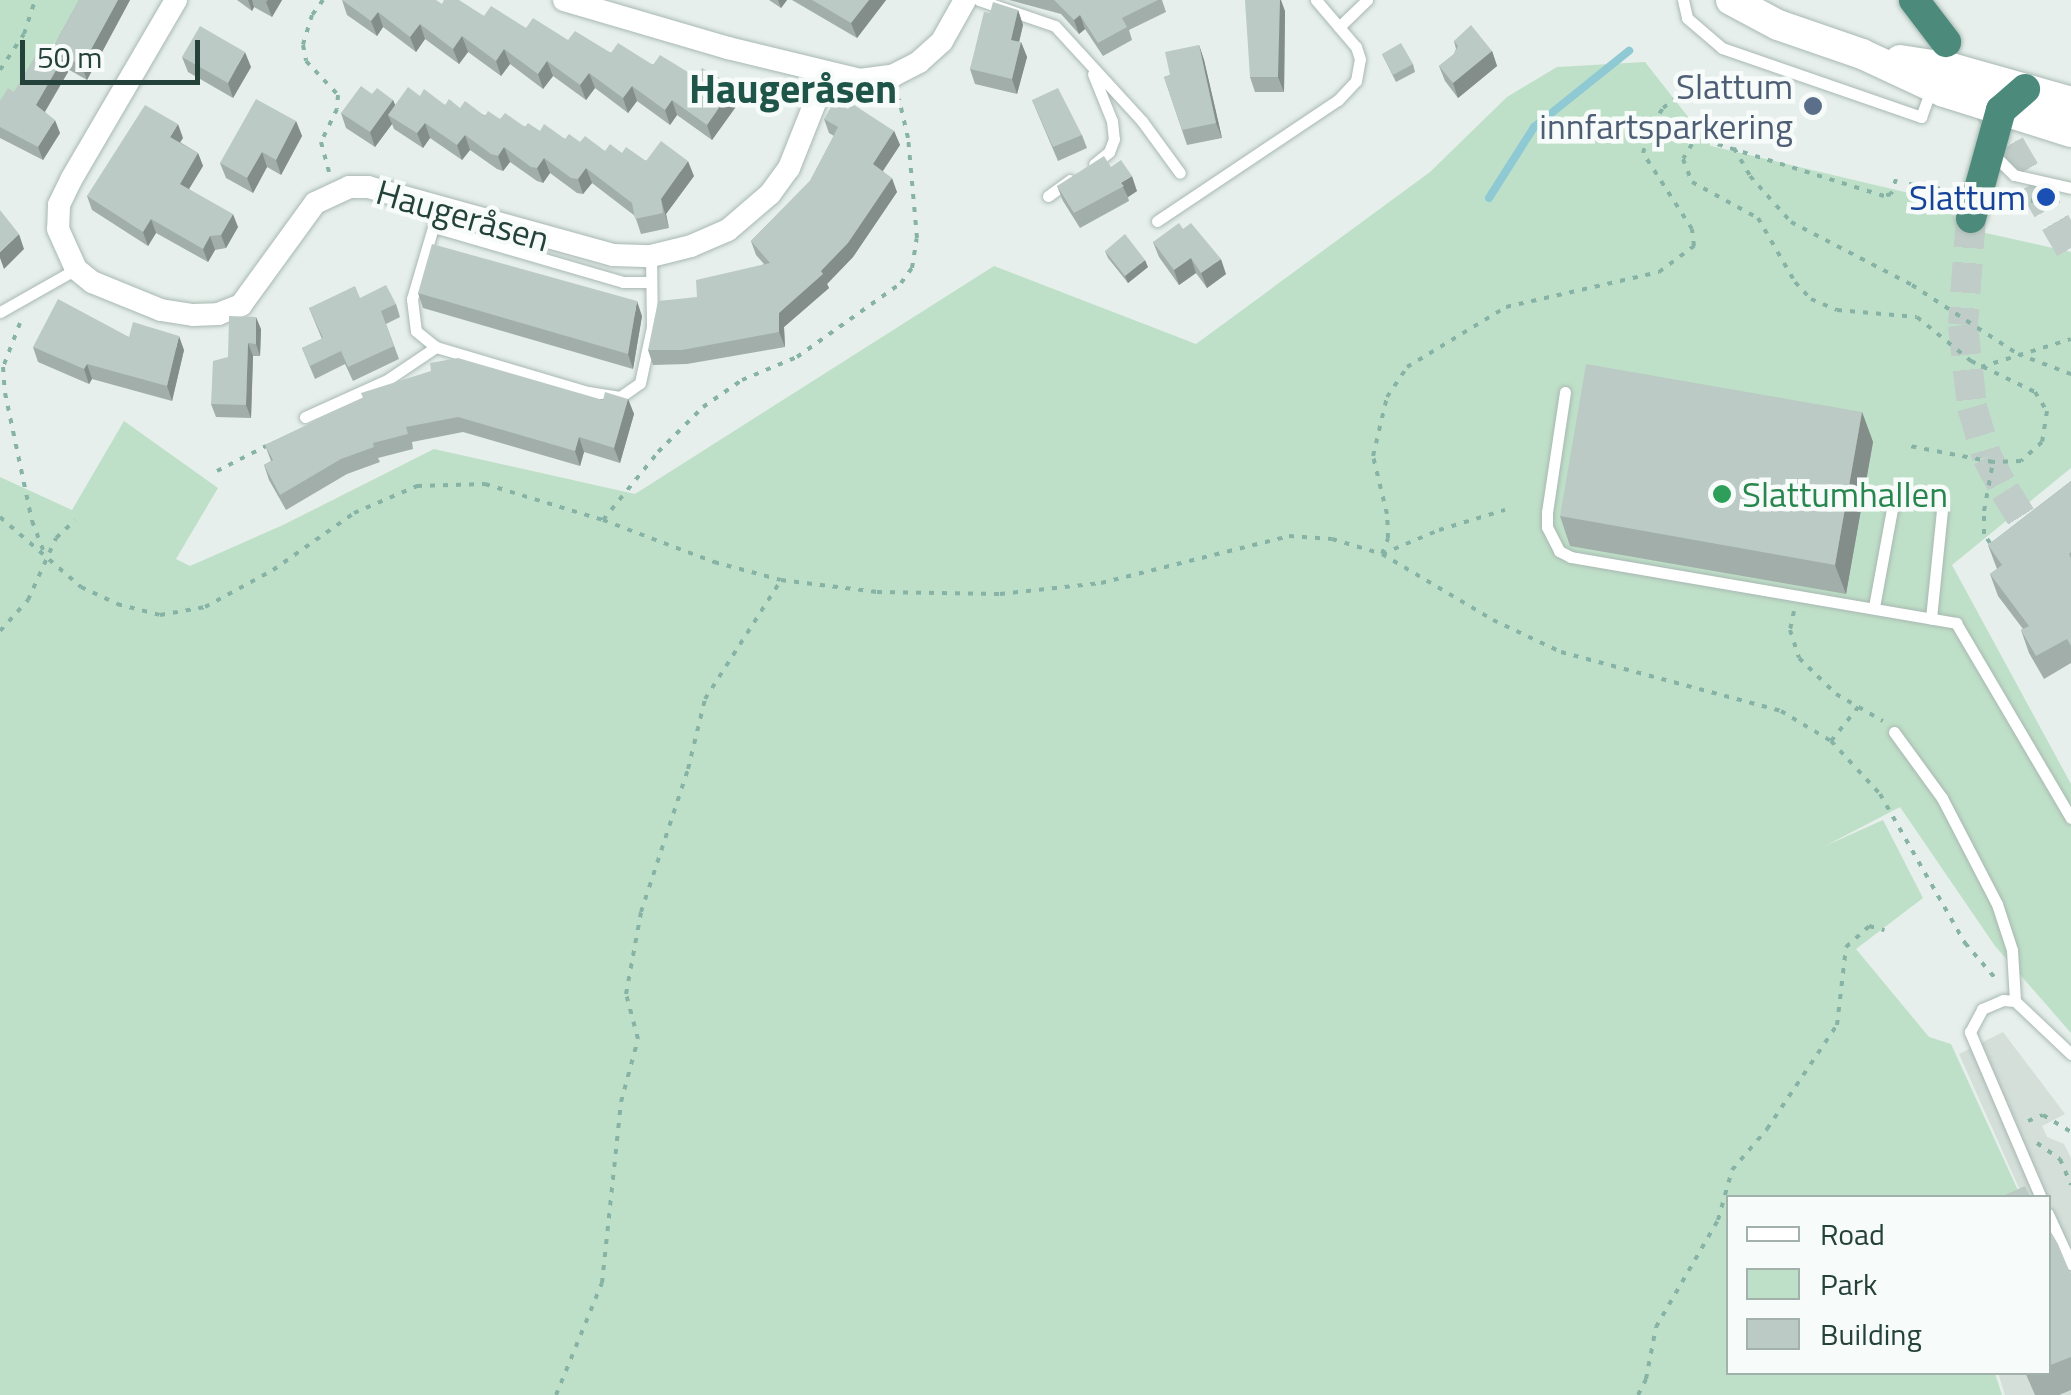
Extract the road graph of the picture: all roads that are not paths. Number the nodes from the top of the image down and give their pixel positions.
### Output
1 (176, 0) edge
2 (564, 0) edge
3 (965, 0) edge
4 (978, 0) edge
5 (1316, 0) edge
6 (1367, 0) edge
7 (1682, 0) edge
8 (1731, 0) edge
9 (1914, 0) edge
10 (1339, 27) junction
11 (1936, 64) junction
12 (1090, 66) junction
13 (826, 75) junction
14 (2025, 88) junction
15 (2071, 102) edge
16 (2001, 110) junction
17 (2071, 132) edge
18 (1991, 146) junction
19 (1180, 173) dead end
20 (2071, 188) edge
21 (1048, 196) dead end
22 (1981, 206) tunnel mouth
23 (436, 217) junction
24 (1157, 221) dead end
25 (651, 256) junction
26 (76, 269) junction
27 (651, 282) junction
28 (0, 312) edge
29 (436, 347) junction
30 (1565, 392) dead end
31 (305, 417) road end
32 (1874, 607) junction
33 (1931, 618) junction
34 (1894, 732) road end
35 (2071, 818) edge
36 (2015, 1002) junction
37 (2071, 1054) edge
38 (2040, 1195) edge
39 (2051, 1221) edge
40 (2071, 1264) edge

1 - 26 street
2 - 13 street
3 - 13 street
4 - 12 lane
5 - 10 lane
6 - 10 lane
7 - 11 lane
8 - 11 main road
9 - 11 highway
10 - 24 lane
11 - 14 main road
11 - 16 main road
12 - 19 lane
12 - 21 lane
13 - 25 street, Haugeråsen
14 - 15 main road
14 - 16 highway
16 - 17 main road
16 - 18 highway
18 - 20 lane
18 - 22 highway
23 - 25 street, Haugeråsen
23 - 26 street, Haugeråsen
23 - 27 lane
23 - 29 lane
25 - 27 lane
26 - 28 lane
27 - 29 lane
29 - 31 lane
30 - 32 lane
32 - 33 lane
32 - 33 lane
33 - 35 lane
34 - 36 lane
36 - 37 lane
36 - 38 lane
39 - 40 lane

